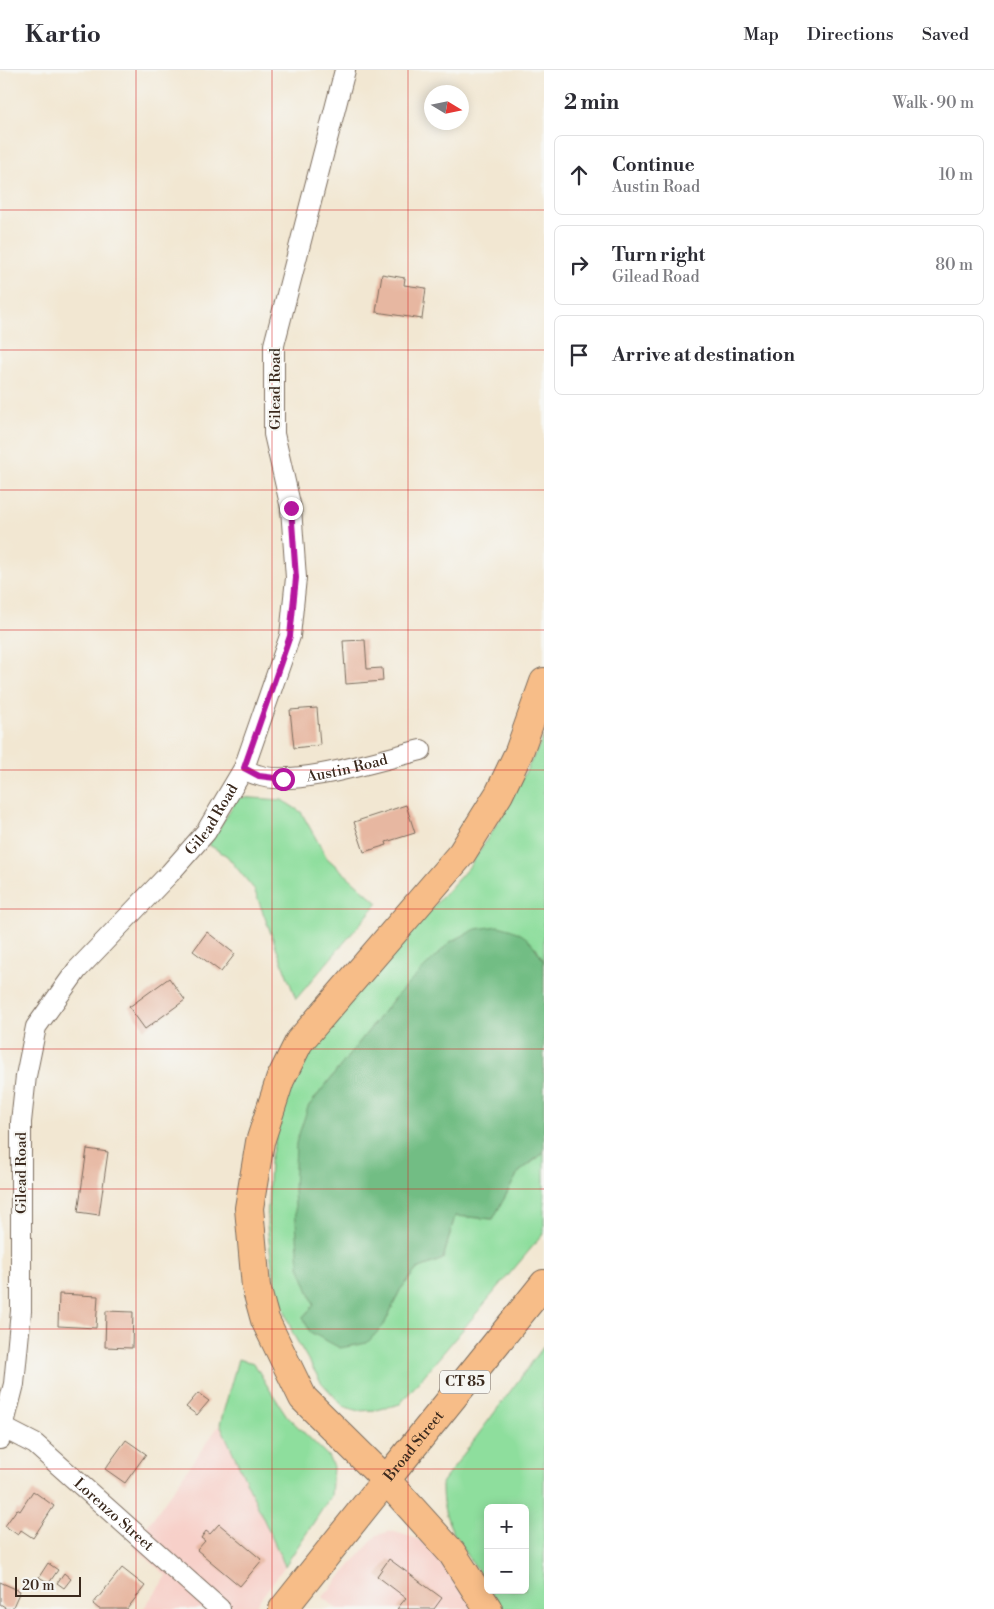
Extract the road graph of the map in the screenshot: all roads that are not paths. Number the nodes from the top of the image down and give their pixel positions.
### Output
1 (345, 70) edge
2 (544, 682) edge
3 (422, 750) dead end
4 (244, 768) junction
5 (544, 1284) edge
6 (1, 1431) edge
7 (386, 1480) junction
8 (220, 1609) edge
9 (283, 1609) edge
10 (488, 1609) edge

1 - 4 street, Gilead Road
2 - 7 main road
3 - 4 street, Austin Road
4 - 6 street, Gilead Road
5 - 7 main road, Broad Street / CT 85
6 - 8 street, Lorenzo Street
7 - 9 main road, Broad Street / CT 85
7 - 10 main road

